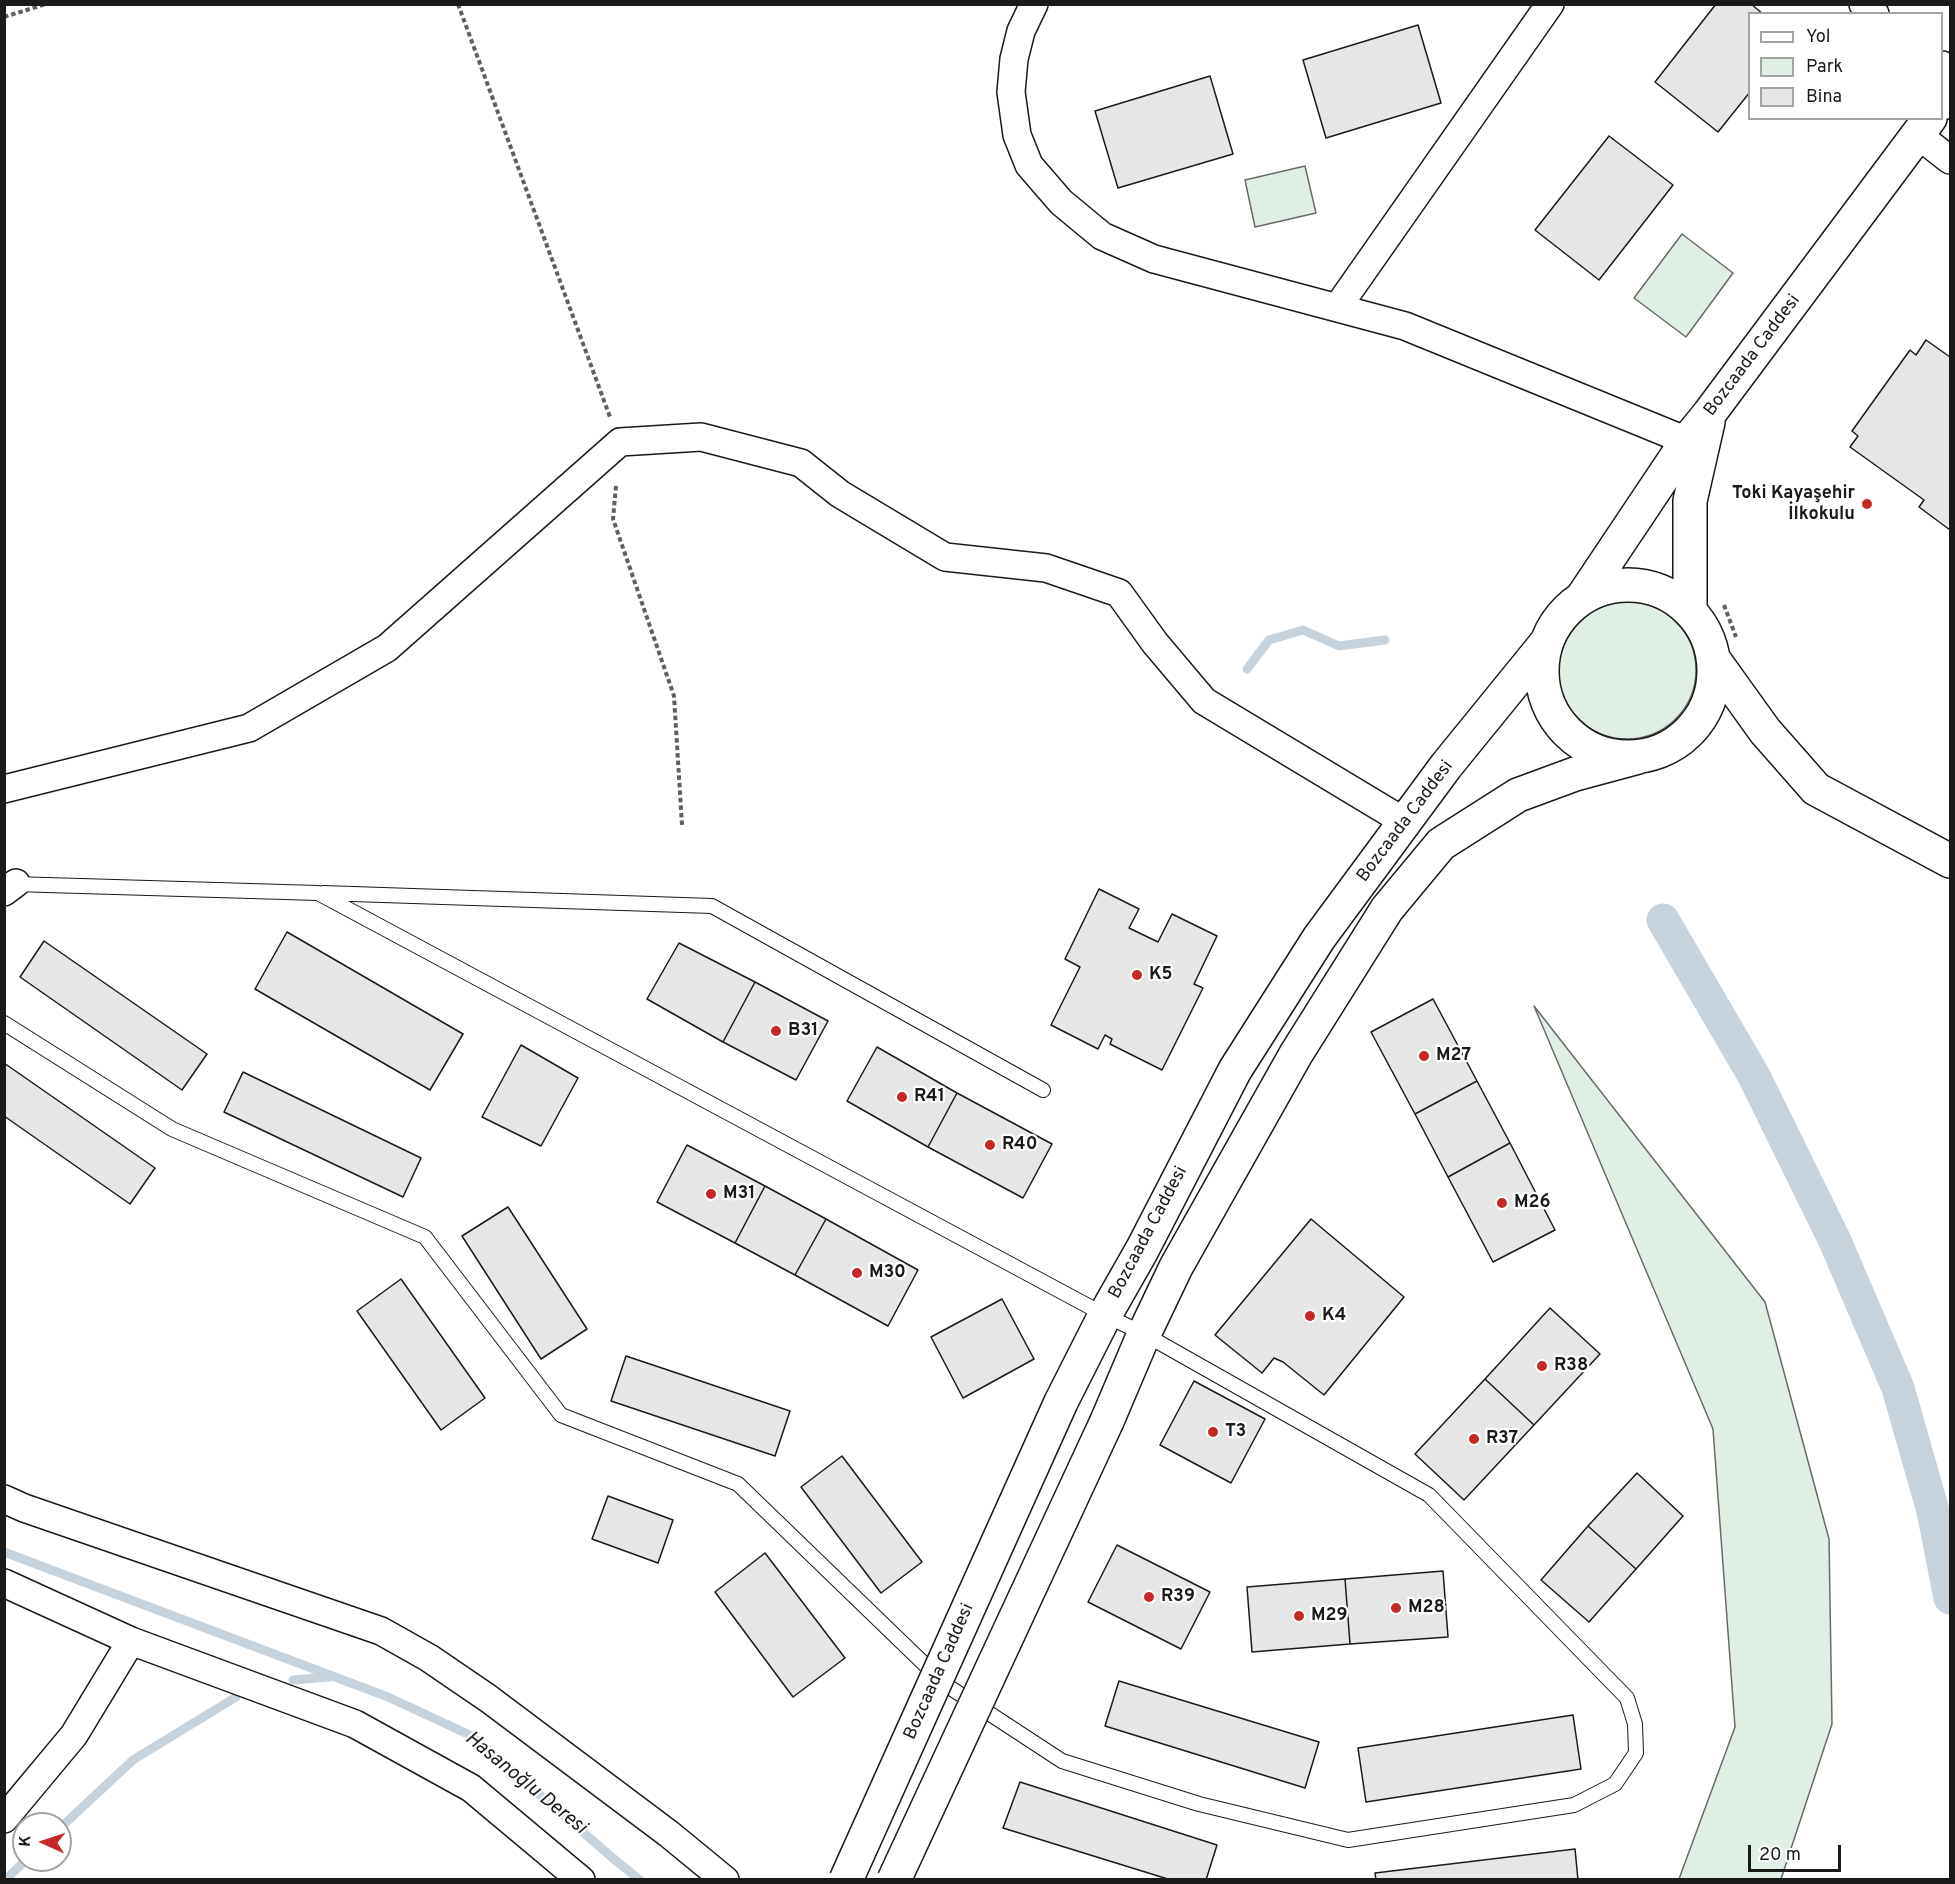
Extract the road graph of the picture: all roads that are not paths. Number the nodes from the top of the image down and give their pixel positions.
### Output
1 (1034, 4) edge
2 (1550, 4) edge
3 (1924, 127) edge
4 (1950, 160) edge
5 (1337, 308) junction
6 (1709, 414) junction
7 (1687, 441) junction
8 (1582, 598) junction
9 (1690, 610) junction
10 (1546, 643) junction
11 (1726, 653) junction
12 (1638, 757) junction
13 (4, 789) edge
14 (1405, 822) junction
15 (1950, 861) edge
16 (8, 887) edge
17 (318, 893) junction
18 (4, 1023) edge
19 (1043, 1090) dead end
20 (1105, 1315) junction
21 (1144, 1334) junction
22 (4, 1500) edge
23 (4, 1583) edge
24 (131, 1641) junction
25 (4, 1819) edge
26 (581, 1880) edge
27 (725, 1880) edge
28 (846, 1880) edge
29 (894, 1880) edge

1 - 5 street
2 - 5 street
3 - 4 street
3 - 6 street, Bozcaada Caddesi
5 - 7 street
6 - 7 street, Bozcaada Caddesi
6 - 9 street
7 - 8 street, Bozcaada Caddesi
8 - 9 street
8 - 10 street
9 - 11 street
10 - 12 street
10 - 14 street, Bozcaada Caddesi
11 - 12 street
11 - 15 street
12 - 21 street, Bozcaada Caddesi
13 - 14 street
14 - 20 street, Bozcaada Caddesi
16 - 17 lane
17 - 19 lane
17 - 20 lane
18 - 21 lane
20 - 21 lane
20 - 28 street, Bozcaada Caddesi, bridge
21 - 29 street, Bozcaada Caddesi, bridge
22 - 27 street
23 - 24 street
24 - 25 street
24 - 26 street

